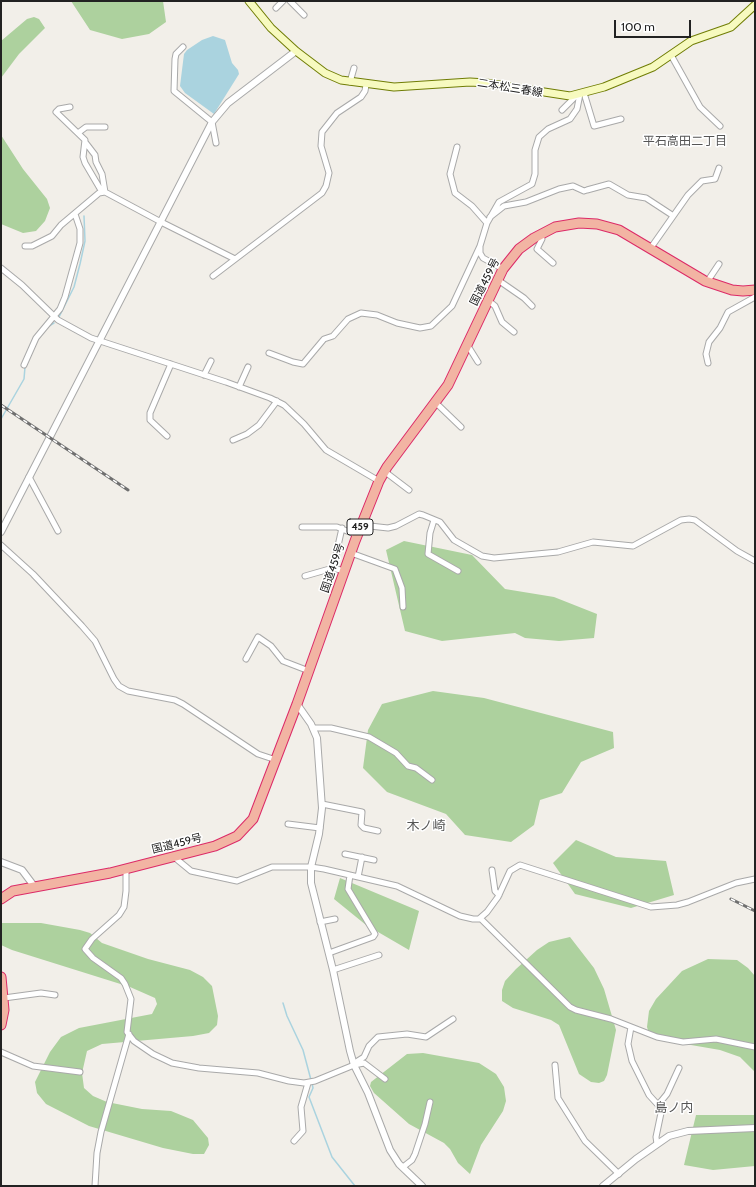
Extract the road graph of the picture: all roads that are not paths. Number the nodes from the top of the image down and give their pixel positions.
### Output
1 (249, 1) edge
2 (283, 1) edge
3 (290, 1) edge
4 (755, 5) edge
5 (276, 8) dead end
6 (304, 16) dead end
7 (183, 47) dead end
8 (296, 51) junction
9 (671, 55) junction
10 (354, 68) dead end
11 (350, 82) junction
12 (366, 85) junction
13 (581, 94) junction
14 (70, 107) dead end
15 (562, 110) dead end
16 (621, 119) dead end
17 (212, 122) junction
18 (720, 126) dead end
19 (105, 127) dead end
20 (78, 133) junction
21 (85, 142) junction
22 (216, 143) dead end
23 (457, 147) dead end
24 (719, 168) dead end
25 (104, 192) junction
26 (75, 214) junction
27 (672, 215) junction
28 (488, 220) junction
29 (161, 222) junction
30 (541, 234) junction
31 (25, 246) dead end
32 (480, 246) junction
33 (650, 249) junction
34 (235, 259) junction
35 (553, 263) dead end
36 (719, 264) dead end
37 (1, 268) edge
38 (503, 269) junction
39 (213, 276) dead end
40 (498, 280) junction
41 (707, 282) junction
42 (755, 290) edge
43 (755, 297) edge
44 (489, 301) junction
45 (532, 306) dead end
46 (54, 316) junction
47 (514, 332) dead end
48 (99, 342) junction
49 (468, 346) junction
50 (269, 352) dead end
51 (210, 361) dead end
52 (478, 362) dead end
53 (708, 363) dead end
54 (171, 364) junction
55 (24, 365) dead end
56 (248, 367) dead end
57 (204, 375) junction
58 (239, 387) junction
59 (277, 401) junction
60 (436, 402) junction
61 (461, 427) dead end
62 (167, 436) dead end
63 (233, 440) dead end
64 (384, 471) junction
65 (29, 477) junction
66 (379, 482) junction
67 (409, 490) dead end
68 (434, 520) junction
69 (361, 526) junction
70 (302, 527) dead end
71 (342, 528) junction
72 (58, 531) dead end
73 (1, 532) edge
74 (357, 535) junction
75 (1, 545) edge
76 (351, 553) junction
77 (755, 561) edge
78 (332, 568) junction
79 (344, 571) junction
80 (458, 571) dead end
81 (305, 576) dead end
82 (403, 607) dead end
83 (246, 659) dead end
84 (309, 671) junction
85 (297, 704) junction
86 (313, 728) junction
87 (276, 760) junction
88 (432, 780) dead end
89 (322, 804) junction
90 (288, 824) dead end
91 (320, 828) junction
92 (378, 831) dead end
93 (345, 854) dead end
94 (174, 857) junction
95 (362, 857) junction
96 (374, 860) dead end
97 (1, 862) edge
98 (312, 867) junction
99 (126, 869) junction
100 (492, 870) dead end
101 (350, 875) junction
102 (358, 877) junction
103 (755, 879) edge
104 (34, 886) junction
105 (499, 895) junction
106 (1, 899) edge
107 (480, 918) junction
108 (335, 919) dead end
109 (320, 922) junction
110 (329, 953) junction
111 (379, 955) dead end
112 (333, 970) junction
113 (1, 977) edge
114 (55, 995) dead end
115 (4, 998) junction
116 (453, 1019) dead end
117 (1, 1025) edge
118 (631, 1027) junction
119 (128, 1034) junction
120 (755, 1047) edge
121 (1, 1052) edge
122 (354, 1064) junction
123 (555, 1065) dead end
124 (679, 1068) dead end
125 (80, 1072) dead end
126 (385, 1079) dead end
127 (308, 1083) junction
128 (430, 1102) dead end
129 (658, 1105) junction
130 (755, 1128) edge
131 (294, 1141) dead end
132 (657, 1144) junction
133 (403, 1167) junction
134 (619, 1174) junction
135 (95, 1186) edge
136 (422, 1186) edge
137 (603, 1186) edge

1 - 8 main road, 二本松三春線
2 - 5 street
3 - 6 street
4 - 9 main road, 二本松三春線
7 - 17 street
8 - 11 main road, 二本松三春線
8 - 17 street
9 - 13 main road, 二本松三春線
9 - 18 street
10 - 11 street
11 - 12 main road, 二本松三春線
12 - 13 main road, 二本松三春線
12 - 34 street
13 - 15 street
13 - 16 street
13 - 28 street
14 - 20 street
17 - 22 street
17 - 29 street
19 - 20 street
20 - 21 street
21 - 25 street
21 - 25 street
23 - 28 street
24 - 27 street
25 - 26 street
25 - 29 street
26 - 31 street
26 - 46 street
27 - 28 street
27 - 33 street
28 - 32 street
29 - 34 street
29 - 48 street
30 - 33 highway, 国道459号 / 459
30 - 35 street
30 - 38 highway, 国道459号 / 459
32 - 38 street
32 - 50 street
33 - 41 highway, 国道459号 / 459
34 - 39 street
36 - 41 street
37 - 46 street
38 - 40 highway, 国道459号 / 459
40 - 44 highway, 国道459号 / 459
40 - 45 street
41 - 42 highway, 国道459号 / 459
43 - 53 street
44 - 47 street
44 - 49 highway, 国道459号 / 459
46 - 48 street
46 - 55 street
48 - 54 street
48 - 65 street
49 - 52 street
49 - 60 highway, 国道459号 / 459
51 - 57 street
54 - 57 street
54 - 62 street
56 - 58 street
57 - 58 street
58 - 59 street
59 - 63 street
59 - 66 street
60 - 61 street
60 - 64 highway, 国道459号 / 459
64 - 66 highway, 国道459号 / 459
64 - 67 street
65 - 72 street
65 - 73 street
66 - 69 highway, 国道459号 / 459
68 - 69 street
68 - 77 street
68 - 80 street
69 - 74 highway, 国道459号 / 459
70 - 71 street
71 - 74 street
71 - 78 street
74 - 76 highway, 国道459号 / 459
75 - 87 street
76 - 79 highway, 国道459号 / 459
76 - 82 street
78 - 79 street
78 - 81 street
79 - 84 highway, 国道459号 / 459
83 - 84 street
84 - 85 highway, 国道459号 / 459
85 - 86 street
85 - 87 highway, 国道459号 / 459
86 - 88 street
86 - 89 street
87 - 94 highway, 国道459号 / 459
89 - 91 street
89 - 92 street
90 - 91 street
91 - 98 street
93 - 95 street
94 - 98 street
94 - 99 highway, 国道459号 / 459
95 - 96 street
95 - 102 street
97 - 104 street
98 - 101 street
98 - 109 street
99 - 104 highway, 国道459号 / 459
99 - 119 street
100 - 105 street
101 - 102 street
101 - 110 street
102 - 107 street
103 - 105 street
104 - 106 highway, 国道459号 / 459
105 - 107 street
107 - 118 street
108 - 109 street
109 - 110 street
110 - 112 street
111 - 112 street
112 - 122 street
113 - 115 highway
114 - 115 street
115 - 117 highway
116 - 122 street
118 - 120 street
118 - 129 street
119 - 127 street
119 - 135 street
121 - 125 street
122 - 126 street
122 - 127 street
122 - 133 street
123 - 134 street
124 - 129 street
127 - 131 street
128 - 133 street
129 - 132 street
130 - 132 street
132 - 134 street
133 - 136 street
134 - 137 street

